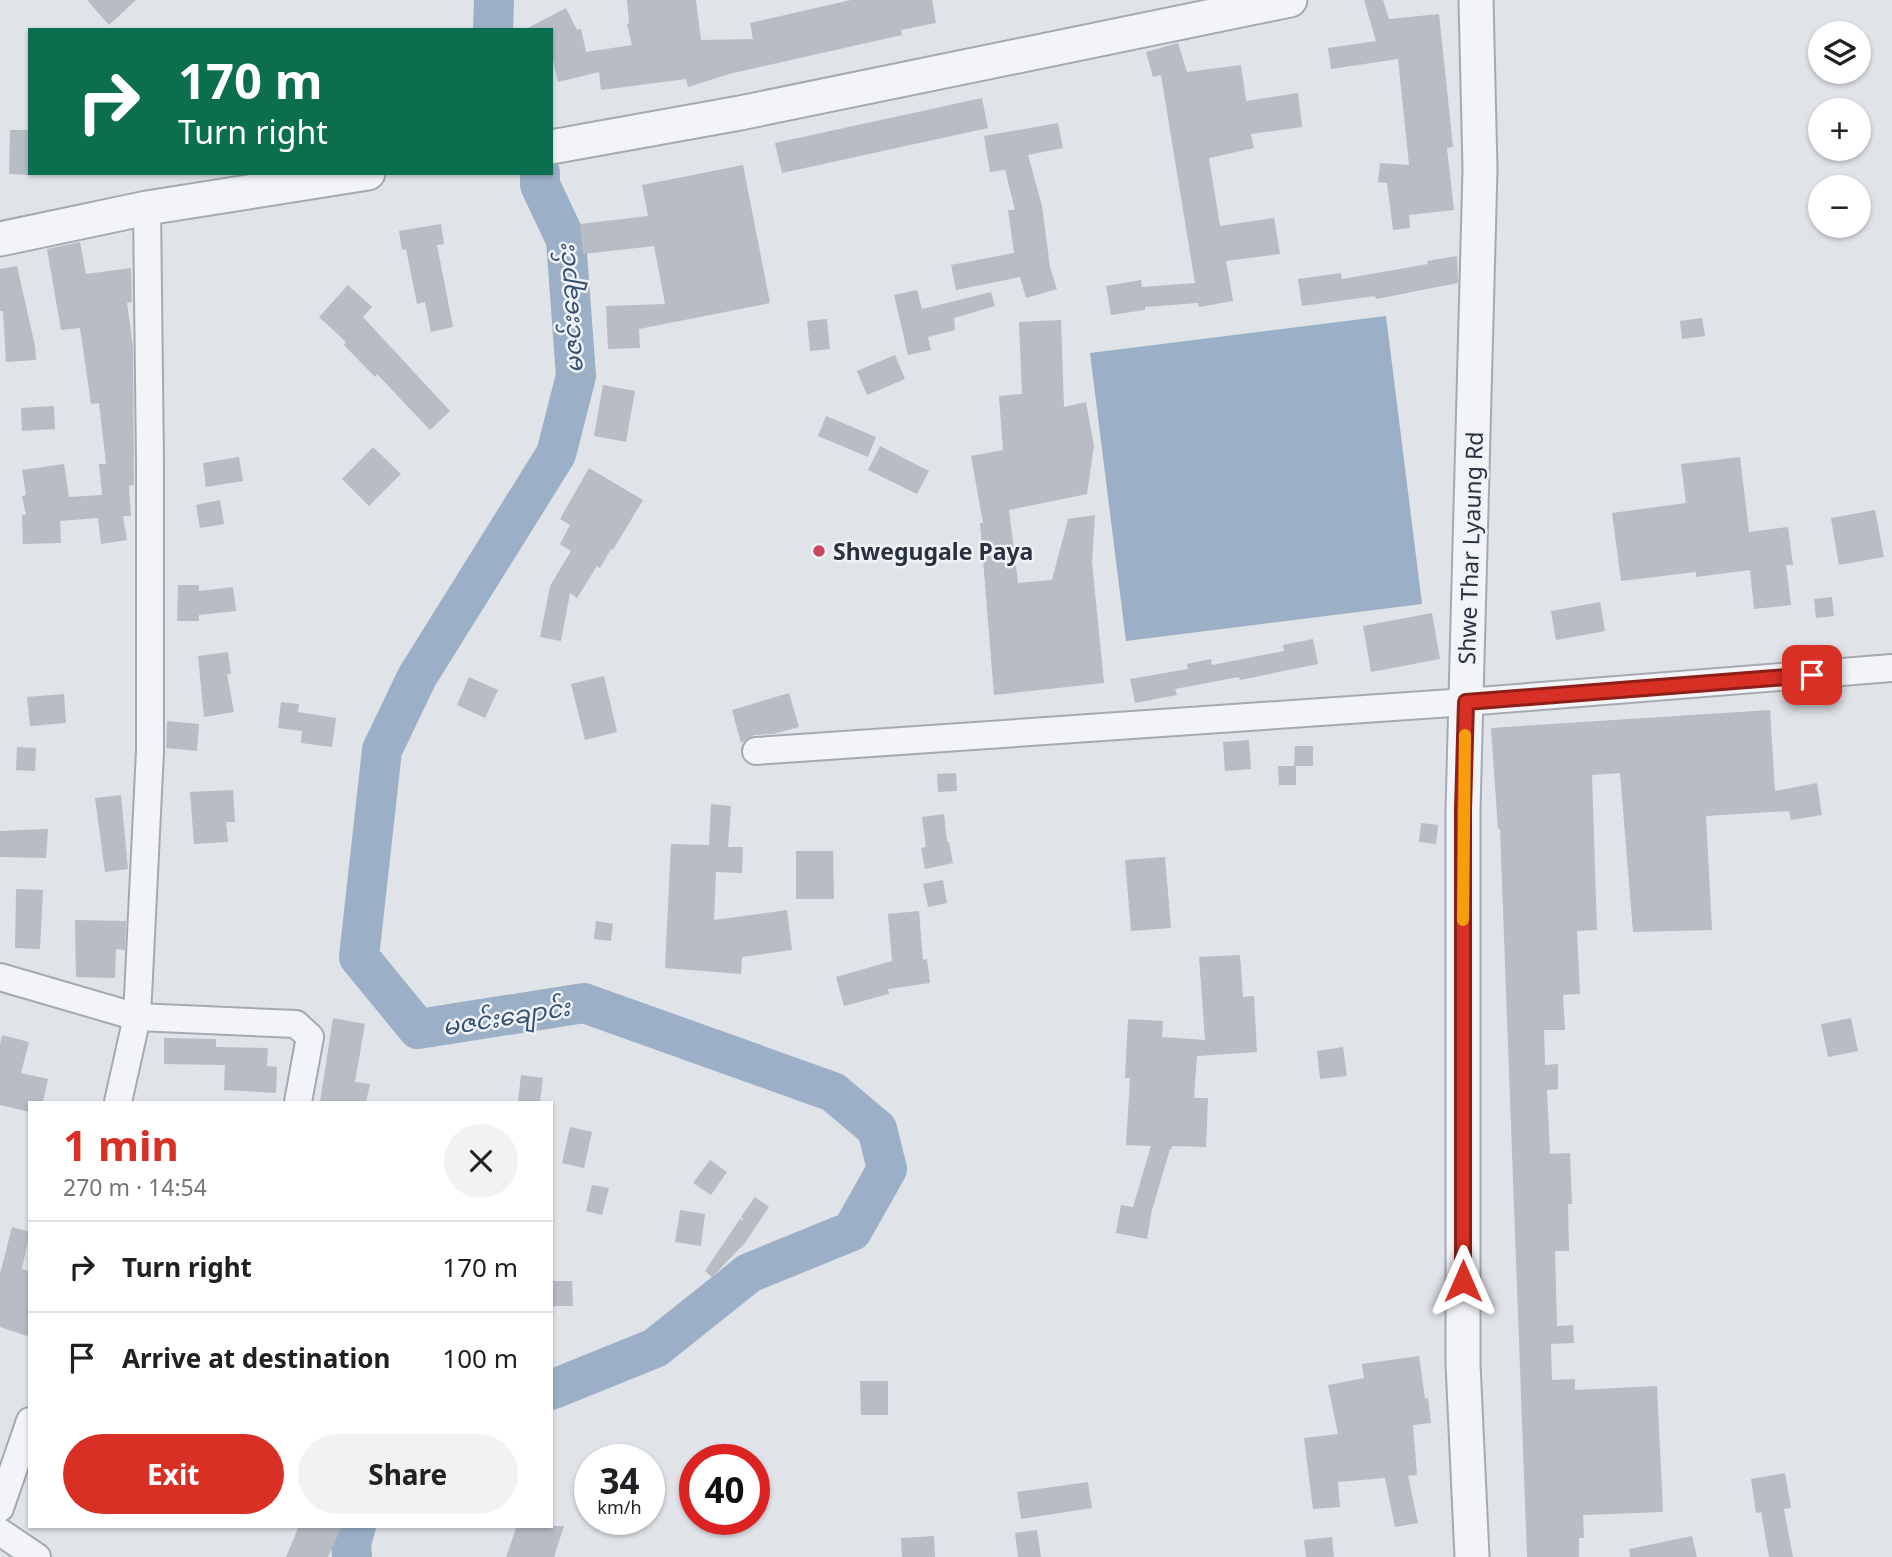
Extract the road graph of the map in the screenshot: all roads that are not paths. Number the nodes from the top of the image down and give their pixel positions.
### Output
1 (1290, 0) edge
2 (1476, 0) edge
3 (564, 145) edge
4 (356, 175) edge
5 (147, 208) junction
6 (0, 239) edge
7 (1892, 668) edge
8 (1466, 702) junction
9 (757, 751) dead end
10 (0, 977) edge
11 (137, 1017) junction
12 (118, 1101) edge
13 (298, 1101) edge
14 (28, 1427) edge
15 (0, 1508) edge
16 (0, 1532) edge
17 (37, 1557) edge
18 (1472, 1557) edge

1 - 3 street
2 - 8 street, Shwe Thar Lyaung Rd
4 - 5 street
5 - 6 street
5 - 11 street
7 - 8 street
8 - 9 street
8 - 18 street, Shwe Thar Lyaung Rd
10 - 11 street
11 - 12 street
11 - 13 street
14 - 15 street
16 - 17 street

